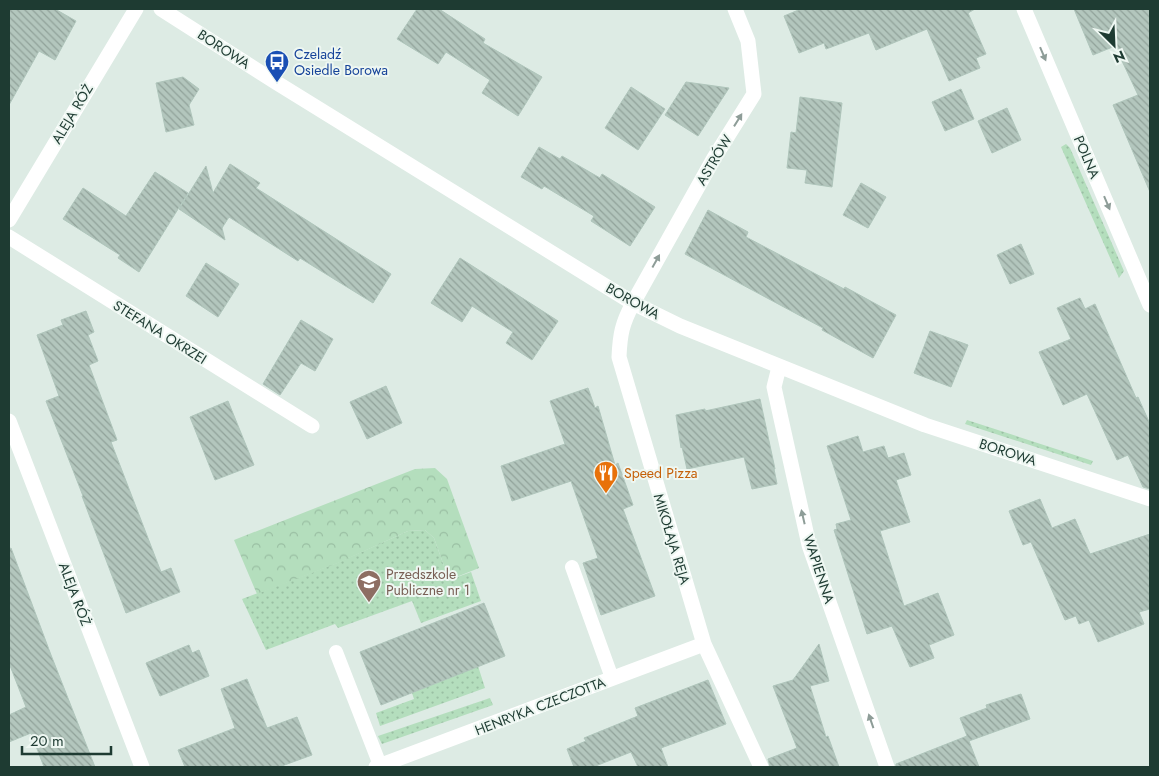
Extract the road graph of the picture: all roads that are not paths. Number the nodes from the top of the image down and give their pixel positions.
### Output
1 (136, 9) edge
2 (161, 9) edge
3 (735, 9) edge
4 (1024, 9) edge
5 (9, 220) edge
6 (9, 237) edge
7 (633, 303) junction
8 (1150, 304) edge
9 (780, 367) junction
10 (9, 421) edge
11 (312, 426) dead end
12 (1150, 499) edge
13 (572, 567) dead end
14 (704, 644) junction
15 (336, 652) dead end
16 (612, 678) junction
17 (378, 766) edge
18 (142, 767) edge
19 (761, 767) edge
20 (887, 767) edge

1 - 5 street, ALEJA RÓŻ
2 - 7 street, BOROWA
7 -> 3 street, ASTRÓW
4 -> 8 street, POLNA
6 - 11 street, STEFANA OKRZEI
7 - 9 street, BOROWA
7 - 14 street, MIKOŁAJA REJA
9 - 12 street, BOROWA
20 -> 9 street, WAPIENNA
10 - 18 street, ALEJA RÓŻ
13 - 16 lane
14 - 16 street, HENRYKA CZECZOTTA
14 - 19 street, MIKOŁAJA REJA
15 - 17 lane
16 - 17 street, HENRYKA CZECZOTTA

